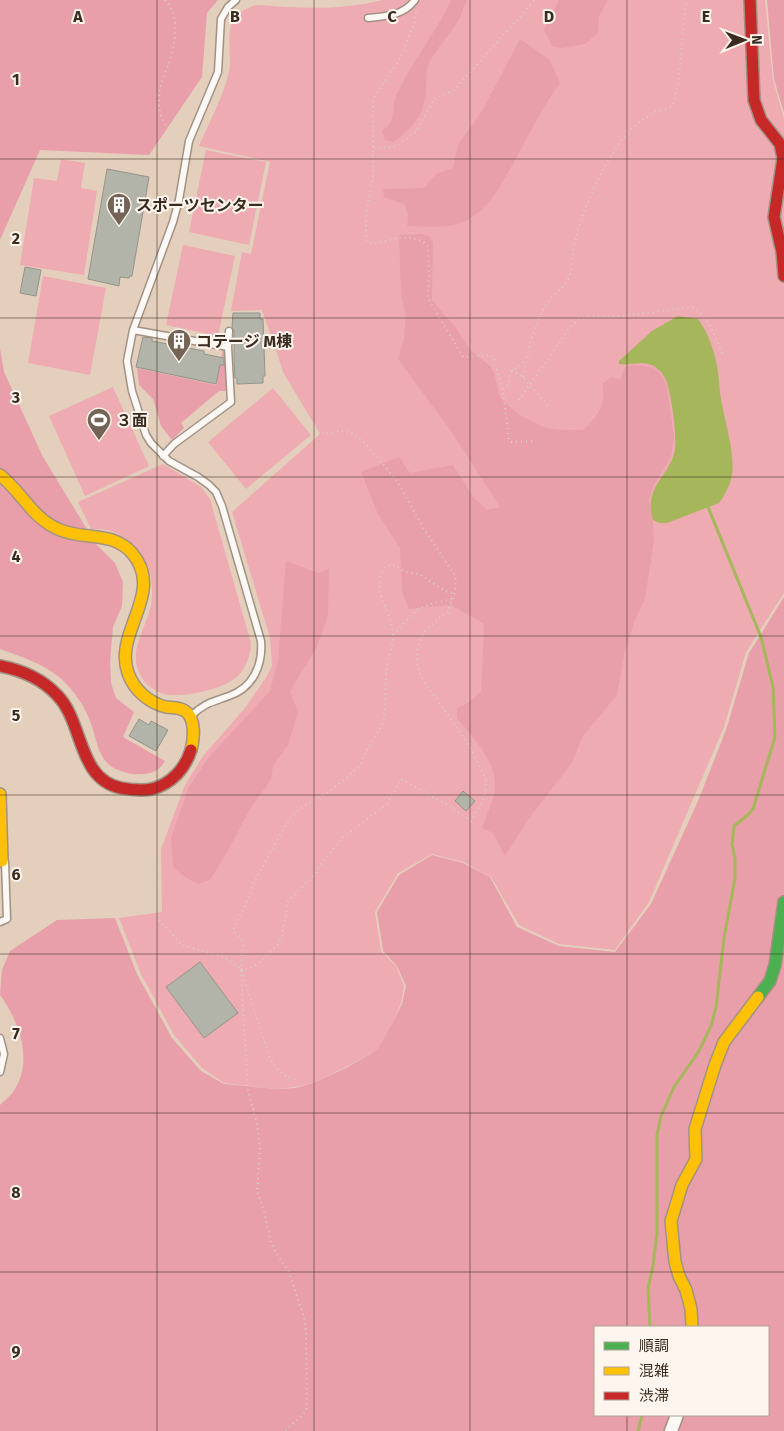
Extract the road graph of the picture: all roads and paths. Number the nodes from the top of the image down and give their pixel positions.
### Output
1 (165, 0) edge
2 (236, 0) edge
3 (535, 0) edge
4 (686, 0) edge
5 (750, 0) edge
6 (416, 3) edge
7 (368, 18) dead end
8 (189, 141) junction
9 (373, 148) junction
10 (784, 276) edge
11 (133, 330) junction
12 (230, 332) dead end
13 (228, 347) junction
14 (724, 356) dead end
15 (526, 360) junction
16 (512, 370) junction
17 (523, 378) junction
18 (530, 385) junction
19 (503, 389) junction
20 (518, 400) dead end
21 (548, 406) dead end
22 (302, 411) dead end
23 (532, 441) dead end
24 (163, 456) junction
25 (0, 475) edge
26 (455, 594) junction
27 (452, 599) junction
28 (393, 639) junction
29 (0, 666) edge
30 (190, 716) junction
31 (0, 794) edge
32 (135, 856) dead end
33 (4, 861) edge
34 (784, 902) edge
35 (0, 922) edge
36 (241, 969) junction
37 (0, 1038) edge
38 (0, 1072) edge
39 (297, 1079) dead end
40 (692, 1326) edge
41 (677, 1416) edge
42 (286, 1431) edge
43 (671, 1431) edge

1 - 8 path
2 - 8 lane
3 - 9 path
4 - 15 path
5 - 10 street
6 - 7 lane
6 - 9 path
8 - 11 lane
9 - 19 path
11 - 13 lane
11 - 24 lane
12 - 13 lane
13 - 24 lane
14 - 18 path
15 - 16 path
15 - 17 path
16 - 17 path
16 - 19 path
17 - 18 path
18 - 20 path
18 - 21 path
19 - 23 path
22 - 26 path
24 - 30 lane
25 - 30 street
26 - 27 path
26 - 28 path
27 - 28 path
27 - 36 path
28 - 36 path
29 - 30 street
31 - 33 street
32 - 36 path
33 - 35 lane
34 - 40 street
36 - 39 path
36 - 42 path
37 - 38 lane
41 - 43 street

